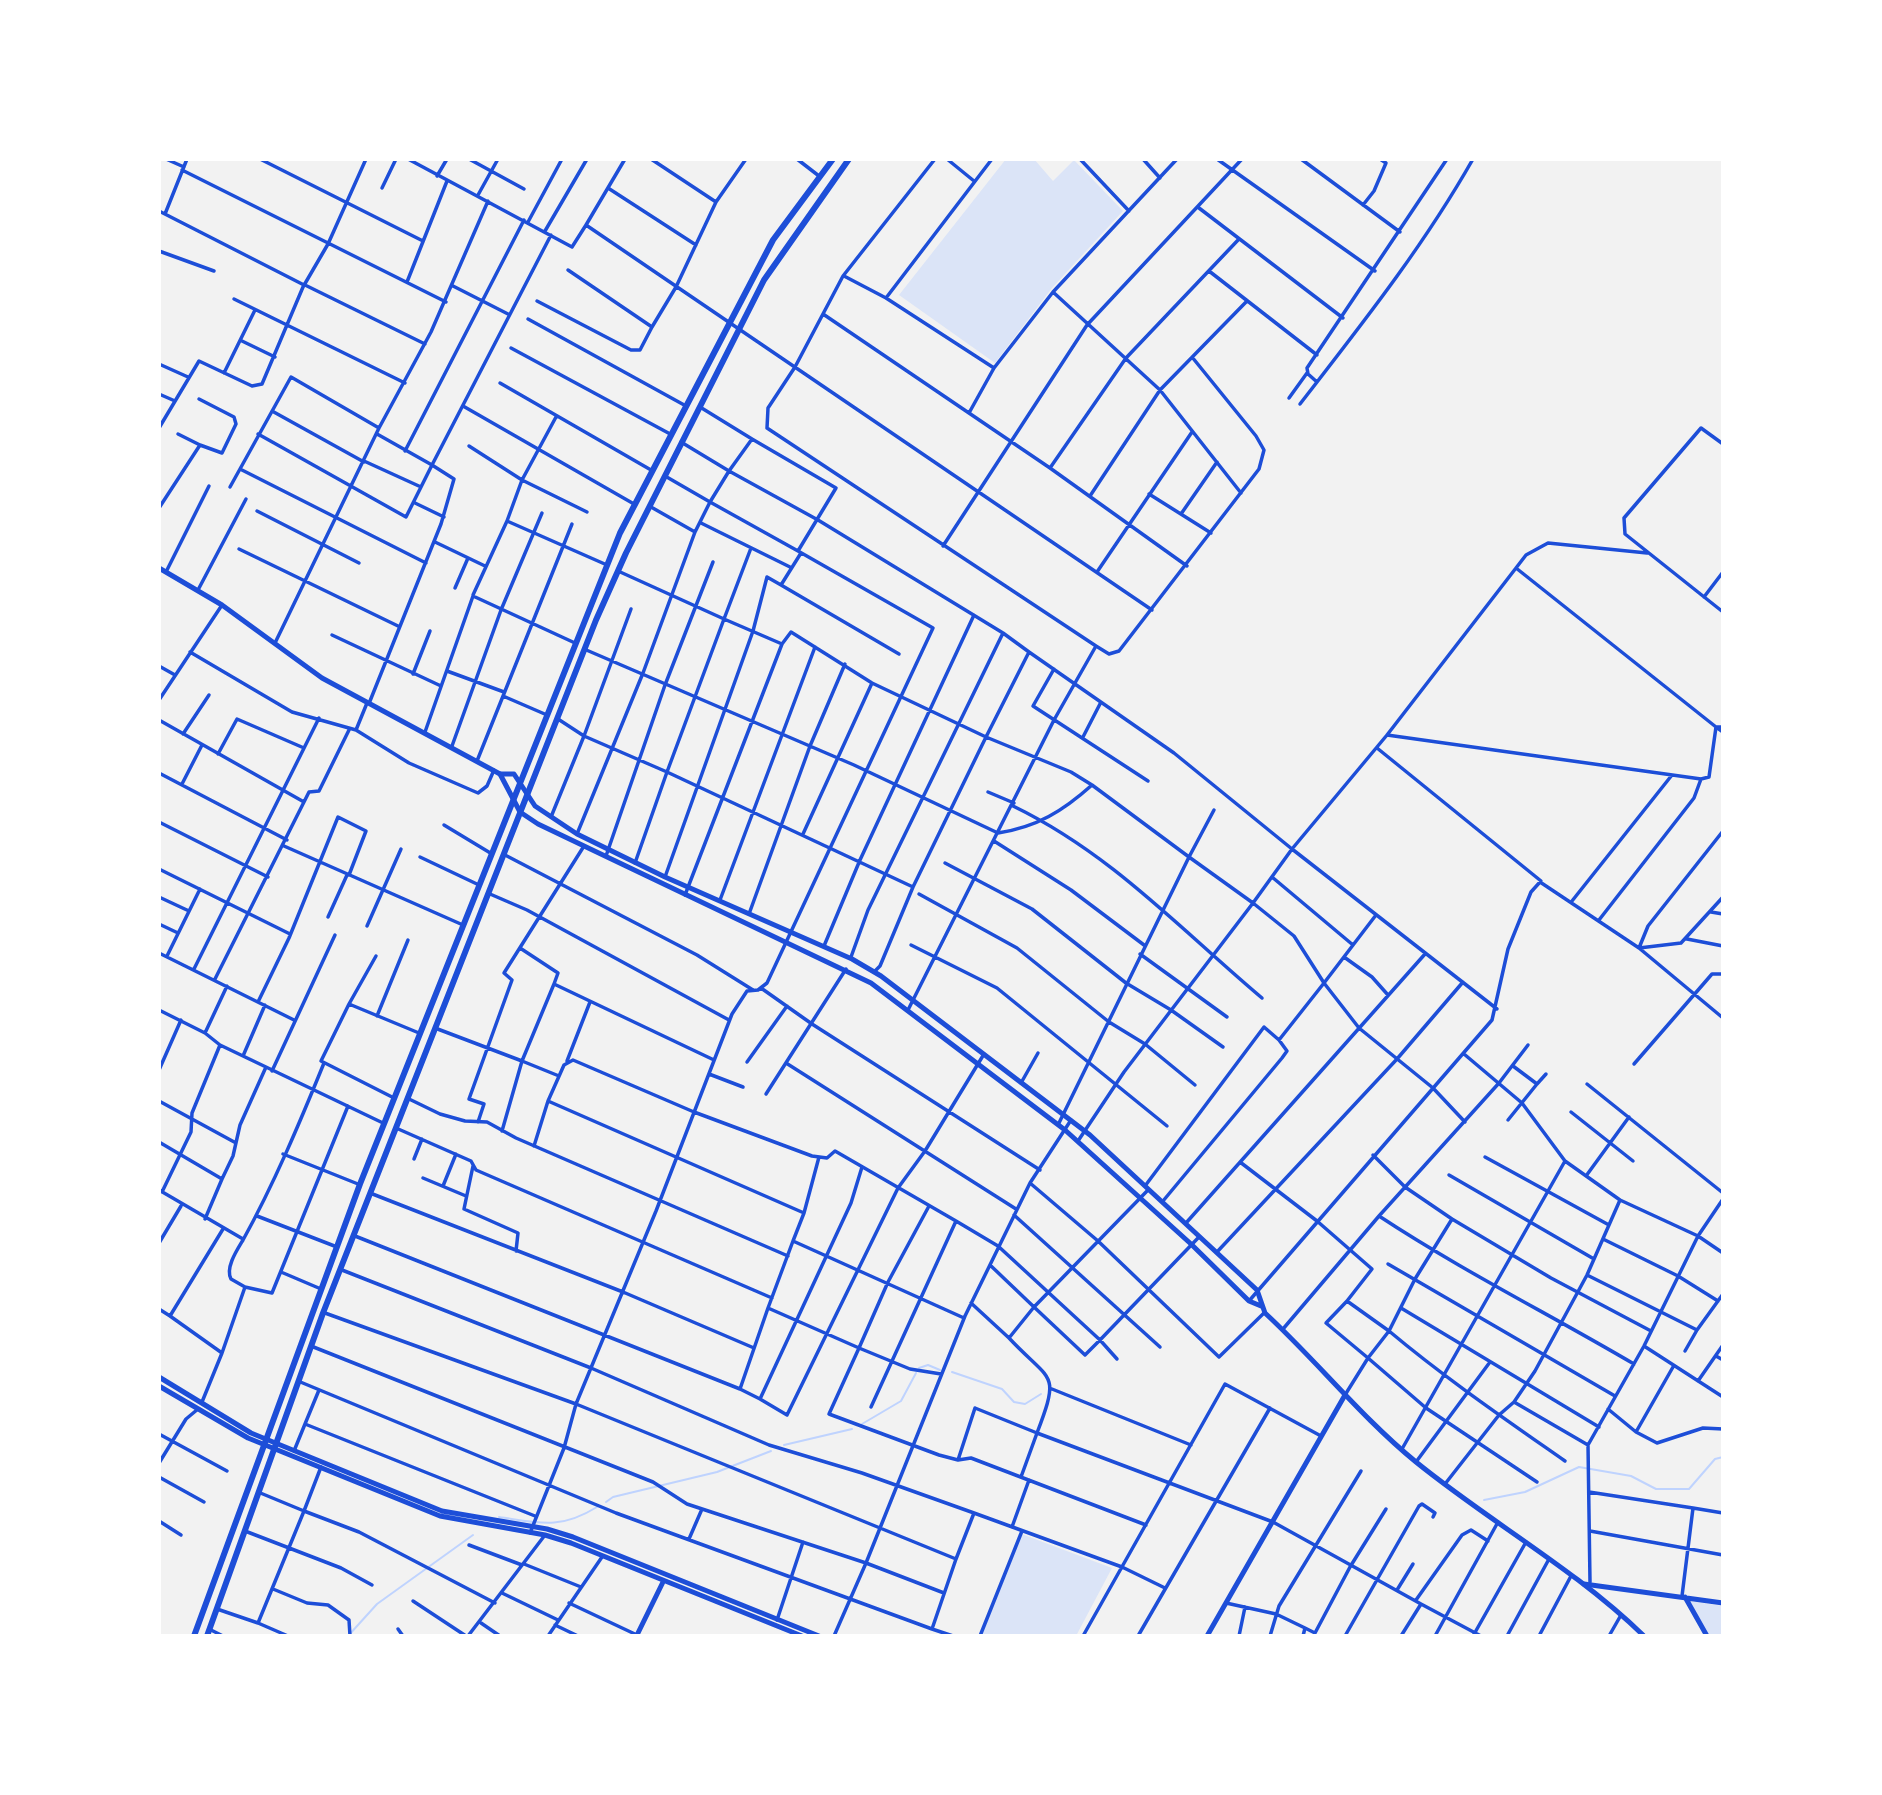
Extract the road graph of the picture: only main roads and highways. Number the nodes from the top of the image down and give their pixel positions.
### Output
1 (833, 159) edge
2 (849, 159) edge
3 (159, 568) edge
4 (500, 774) junction
5 (520, 784) junction
6 (527, 796) junction
7 (513, 799) junction
8 (520, 812) junction
9 (607, 853) junction
10 (1261, 1306) junction
11 (159, 1377) edge
12 (159, 1386) edge
13 (1345, 1395) junction
14 (199, 1407) junction
15 (264, 1441) junction
16 (275, 1445) junction
17 (293, 1453) junction
18 (530, 1530) junction
19 (663, 1582) junction
20 (1587, 1583) junction
21 (1684, 1596) junction
22 (1723, 1602) edge
23 (776, 1623) junction
24 (208, 1632) edge
25 (638, 1635) edge
26 (1643, 1635) edge
27 (194, 1636) edge
28 (802, 1636) edge
29 (819, 1636) edge
30 (1207, 1636) edge
31 (1707, 1636) edge

1 - 5 highway
2 - 6 highway
3 - 4 main road
4 - 5 main road
4 - 7 main road
5 - 6 main road
5 - 7 highway
6 - 8 highway
6 - 9 main road
7 - 8 main road
7 - 15 highway
8 - 9 main road
8 - 16 highway
9 - 10 main road
9 - 10 main road
10 - 13 main road
11 - 14 main road
12 - 14 main road
13 - 20 main road
13 - 30 main road
14 - 15 main road
15 - 16 main road
15 - 27 highway
16 - 17 main road
16 - 24 highway
17 - 18 main road
17 - 18 main road
18 - 19 main road
18 - 23 main road
19 - 23 main road
19 - 25 main road
20 - 21 main road
20 - 26 main road
21 - 22 main road
21 - 31 main road
23 - 28 main road
23 - 29 main road

